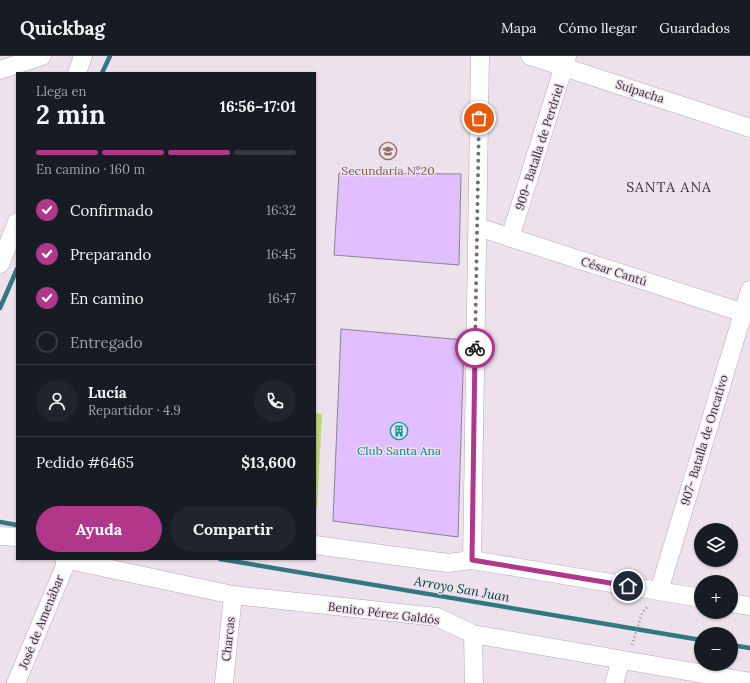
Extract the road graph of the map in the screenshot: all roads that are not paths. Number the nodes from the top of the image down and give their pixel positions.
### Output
1 (42, 56) edge
2 (83, 56) edge
3 (480, 56) edge
4 (530, 56) edge
5 (566, 61) edge
6 (0, 70) edge
7 (76, 72) edge
8 (750, 128) edge
9 (16, 224) edge
10 (478, 227) junction
11 (510, 238) junction
12 (0, 264) edge
13 (750, 290) edge
14 (747, 314) edge
15 (0, 536) edge
16 (16, 537) edge
17 (316, 545) edge
18 (65, 560) edge
19 (472, 560) junction
20 (659, 591) junction
21 (233, 595) junction
22 (694, 597) edge
23 (738, 604) edge
24 (750, 606) edge
25 (473, 634) junction
26 (620, 660) junction
27 (750, 682) edge
28 (16, 683) edge
29 (224, 683) edge
30 (474, 683) edge
31 (614, 683) edge

1 - 6 street
2 - 7 street
3 - 10 street
4 - 5 street, Suipacha
5 - 8 street, Suipacha
5 - 11 street, 909- Batalla de Perdriel
9 - 12 street
10 - 11 street, César Cantú
10 - 19 street
11 - 14 street, César Cantú
13 - 14 street, 907- Batalla de Oncativo
14 - 20 street, 907- Batalla de Oncativo
15 - 16 street
17 - 19 street
18 - 21 street, Benito Pérez Galdós
18 - 28 street, José de Amenábar
19 - 20 street
20 - 22 street
21 - 25 street, Benito Pérez Galdós
21 - 29 street, Charcas
23 - 24 street
25 - 26 street, Benito Pérez Galdós
25 - 30 street
26 - 27 street, Benito Pérez Galdós
26 - 31 street

